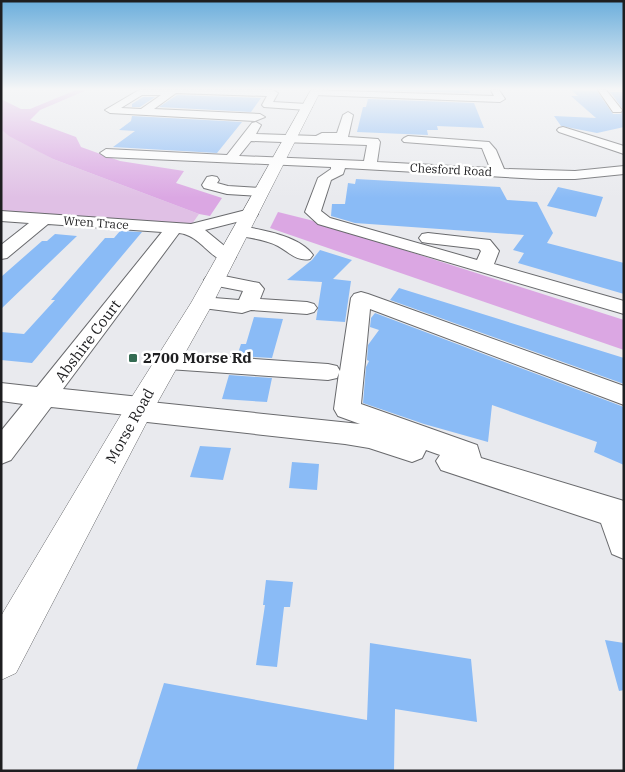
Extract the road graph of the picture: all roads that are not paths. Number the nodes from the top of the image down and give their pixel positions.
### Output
1 (257, 126) edge
2 (296, 126) edge
3 (345, 126) edge
4 (448, 130) dead end
5 (563, 130) dead end
6 (473, 131) dead end
7 (248, 136) junction
8 (342, 136) junction
9 (291, 137) junction
10 (321, 139) junction
11 (451, 142) junction
12 (477, 144) junction
13 (403, 149) junction
14 (624, 150) edge
15 (106, 152) dead end
16 (370, 161) junction
17 (334, 163) junction
18 (276, 164) junction
19 (624, 170) edge
20 (499, 172) junction
21 (218, 173) junction
22 (530, 174) junction
23 (594, 174) junction
24 (616, 185) dead end
25 (261, 192) junction
26 (250, 214) junction
27 (1, 216) edge
28 (44, 219) junction
29 (182, 228) junction
30 (1, 254) edge
31 (304, 256) dead end
32 (221, 268) junction
33 (247, 304) junction
34 (307, 308) dead end
35 (624, 308) edge
36 (168, 360) junction
37 (328, 372) dead end
38 (1, 392) edge
39 (45, 396) junction
40 (624, 396) edge
41 (139, 409) junction
42 (1, 452) edge
43 (467, 466) junction
44 (618, 514) edge
45 (624, 544) edge
46 (1, 658) edge

1 - 7 street
2 - 9 main road, Morse Road
3 - 8 street
4 - 11 street
5 - 14 street
6 - 12 street
7 - 9 street
7 - 21 street
8 - 9 street
8 - 13 street
9 - 10 street
9 - 18 main road, Morse Road
10 - 16 street
10 - 17 street
11 - 12 street
11 - 13 street
12 - 20 street
13 - 16 street, Chesford Road
13 - 20 street, Chesford Road
15 - 21 street
16 - 17 street, Chesford Road
17 - 18 street, Chesford Road
17 - 22 street
17 - 35 street
18 - 21 street, Chesford Road
18 - 25 main road, Morse Road
19 - 23 street, Chesford Road
20 - 22 street, Chesford Road
21 - 21 street
21 - 25 street
22 - 23 street, Chesford Road
23 - 24 street
25 - 26 main road, Morse Road
26 - 29 street, Wren Trace
26 - 32 main road, Morse Road
27 - 28 street, Wren Trace
28 - 29 street, Wren Trace
28 - 30 street
29 - 32 street
29 - 39 street, Abshire Court
31 - 32 street
32 - 33 street
32 - 33 street
32 - 36 main road, Morse Road
33 - 34 street
36 - 37 street
36 - 41 main road, Morse Road
38 - 39 street
39 - 41 street
39 - 42 street, Abshire Court
40 - 43 street
41 - 43 street
41 - 46 main road, Morse Road
43 - 44 street
44 - 45 street

